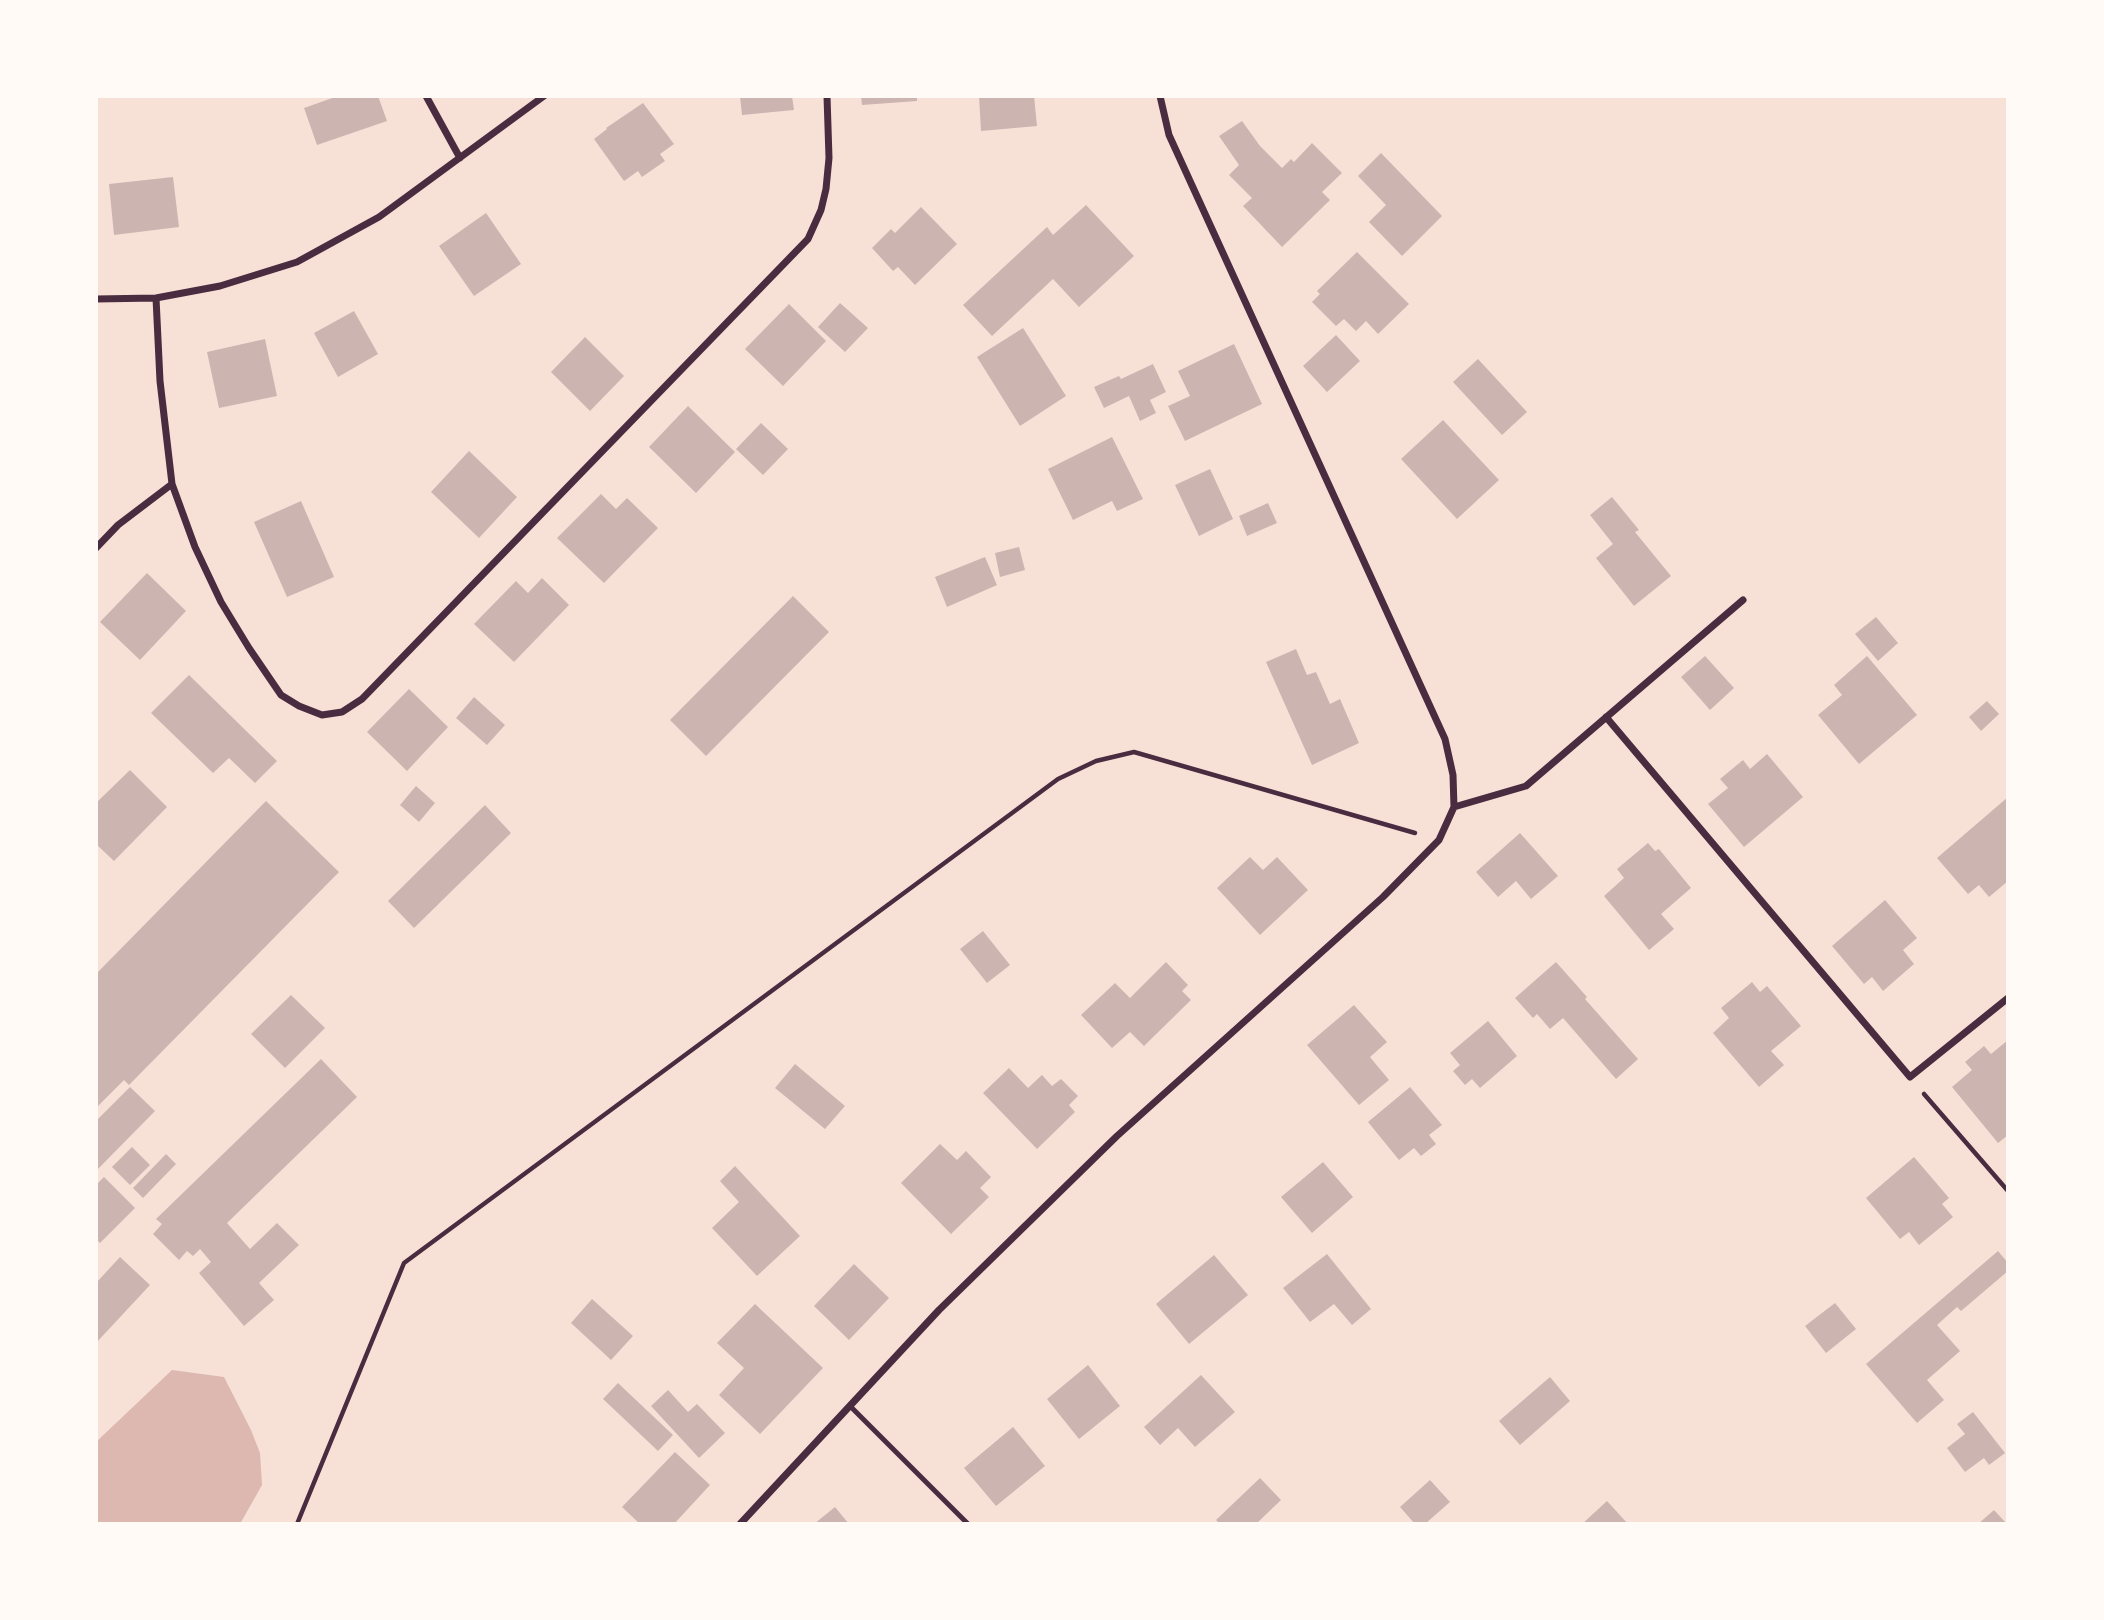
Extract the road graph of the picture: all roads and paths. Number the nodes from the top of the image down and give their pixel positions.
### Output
1 (426, 96) edge
2 (544, 96) edge
3 (827, 96) edge
4 (1160, 96) edge
5 (460, 158) junction
6 (156, 298) junction
7 (96, 299) edge
8 (172, 484) junction
9 (96, 548) edge
10 (1743, 600) dead end
11 (1606, 717) junction
12 (1454, 807) junction
13 (1439, 840) junction
14 (2008, 998) edge
15 (1910, 1077) junction
16 (2008, 1191) edge
17 (850, 1406) junction
18 (297, 1524) edge
19 (740, 1524) edge
20 (968, 1524) edge

1 - 5 street
2 - 5 street
3 - 8 street
4 - 12 street
5 - 6 street
6 - 7 street
6 - 8 street
8 - 9 street
10 - 11 street
11 - 12 street
11 - 15 street
12 - 13 street
13 - 17 street
13 - 18 path
14 - 15 street
15 - 16 path
17 - 19 street
17 - 20 lane

